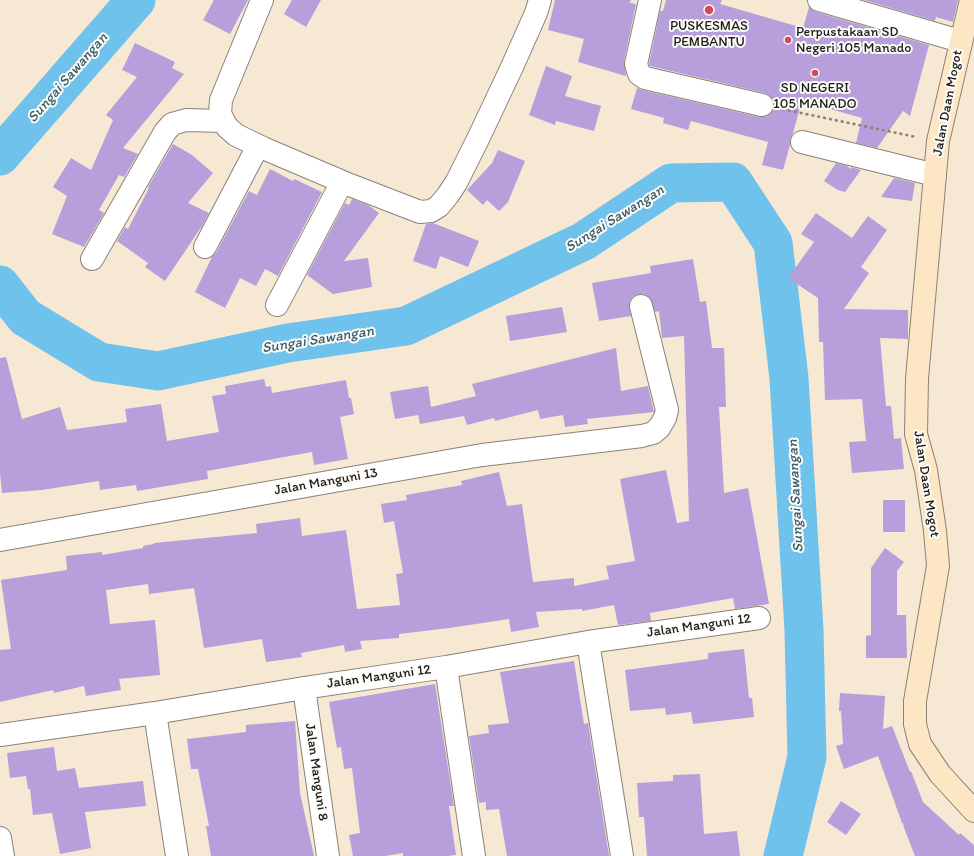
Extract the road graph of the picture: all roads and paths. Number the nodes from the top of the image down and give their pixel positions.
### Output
1 (262, 0) edge
2 (540, 0) edge
3 (650, 0) edge
4 (971, 0) edge
5 (831, 2) edge
6 (960, 41) junction
7 (762, 105) joint
8 (222, 110) junction
9 (938, 141) junction
10 (802, 142) dead end
11 (258, 146) junction
12 (935, 175) junction
13 (342, 182) junction
14 (205, 247) dead end
15 (92, 259) dead end
16 (277, 305) dead end
17 (641, 306) dead end
18 (0, 540) edge
19 (759, 618) dead end
20 (588, 642) junction
21 (446, 667) junction
22 (304, 688) junction
23 (155, 713) junction
24 (0, 735) edge
25 (974, 812) edge
26 (0, 838) edge
27 (3, 856) edge
28 (178, 856) edge
29 (328, 856) edge
30 (474, 856) edge
31 (622, 856) edge

1 - 8 street
2 - 13 street
3 - 7 street
4 - 6 main road, Jalan Daan Mogot
5 - 6 street, Jalan Daan Mogot
6 - 9 main road, Jalan Daan Mogot
7 - 9 path
8 - 11 street
8 - 15 street
9 - 12 main road, Jalan Daan Mogot
10 - 12 street
11 - 13 street
11 - 14 street
12 - 25 main road, Jalan Daan Mogot
13 - 16 street
17 - 18 street, Jalan Manguni 13
19 - 20 street, Jalan Manguni 12
20 - 21 street, Jalan Manguni 12
20 - 31 street
21 - 22 street, Jalan Manguni 12
21 - 30 street
22 - 23 street, Jalan Manguni 12
22 - 29 street, Jalan Manguni 8
23 - 24 street, Jalan Manguni 12
23 - 28 street
26 - 27 street

